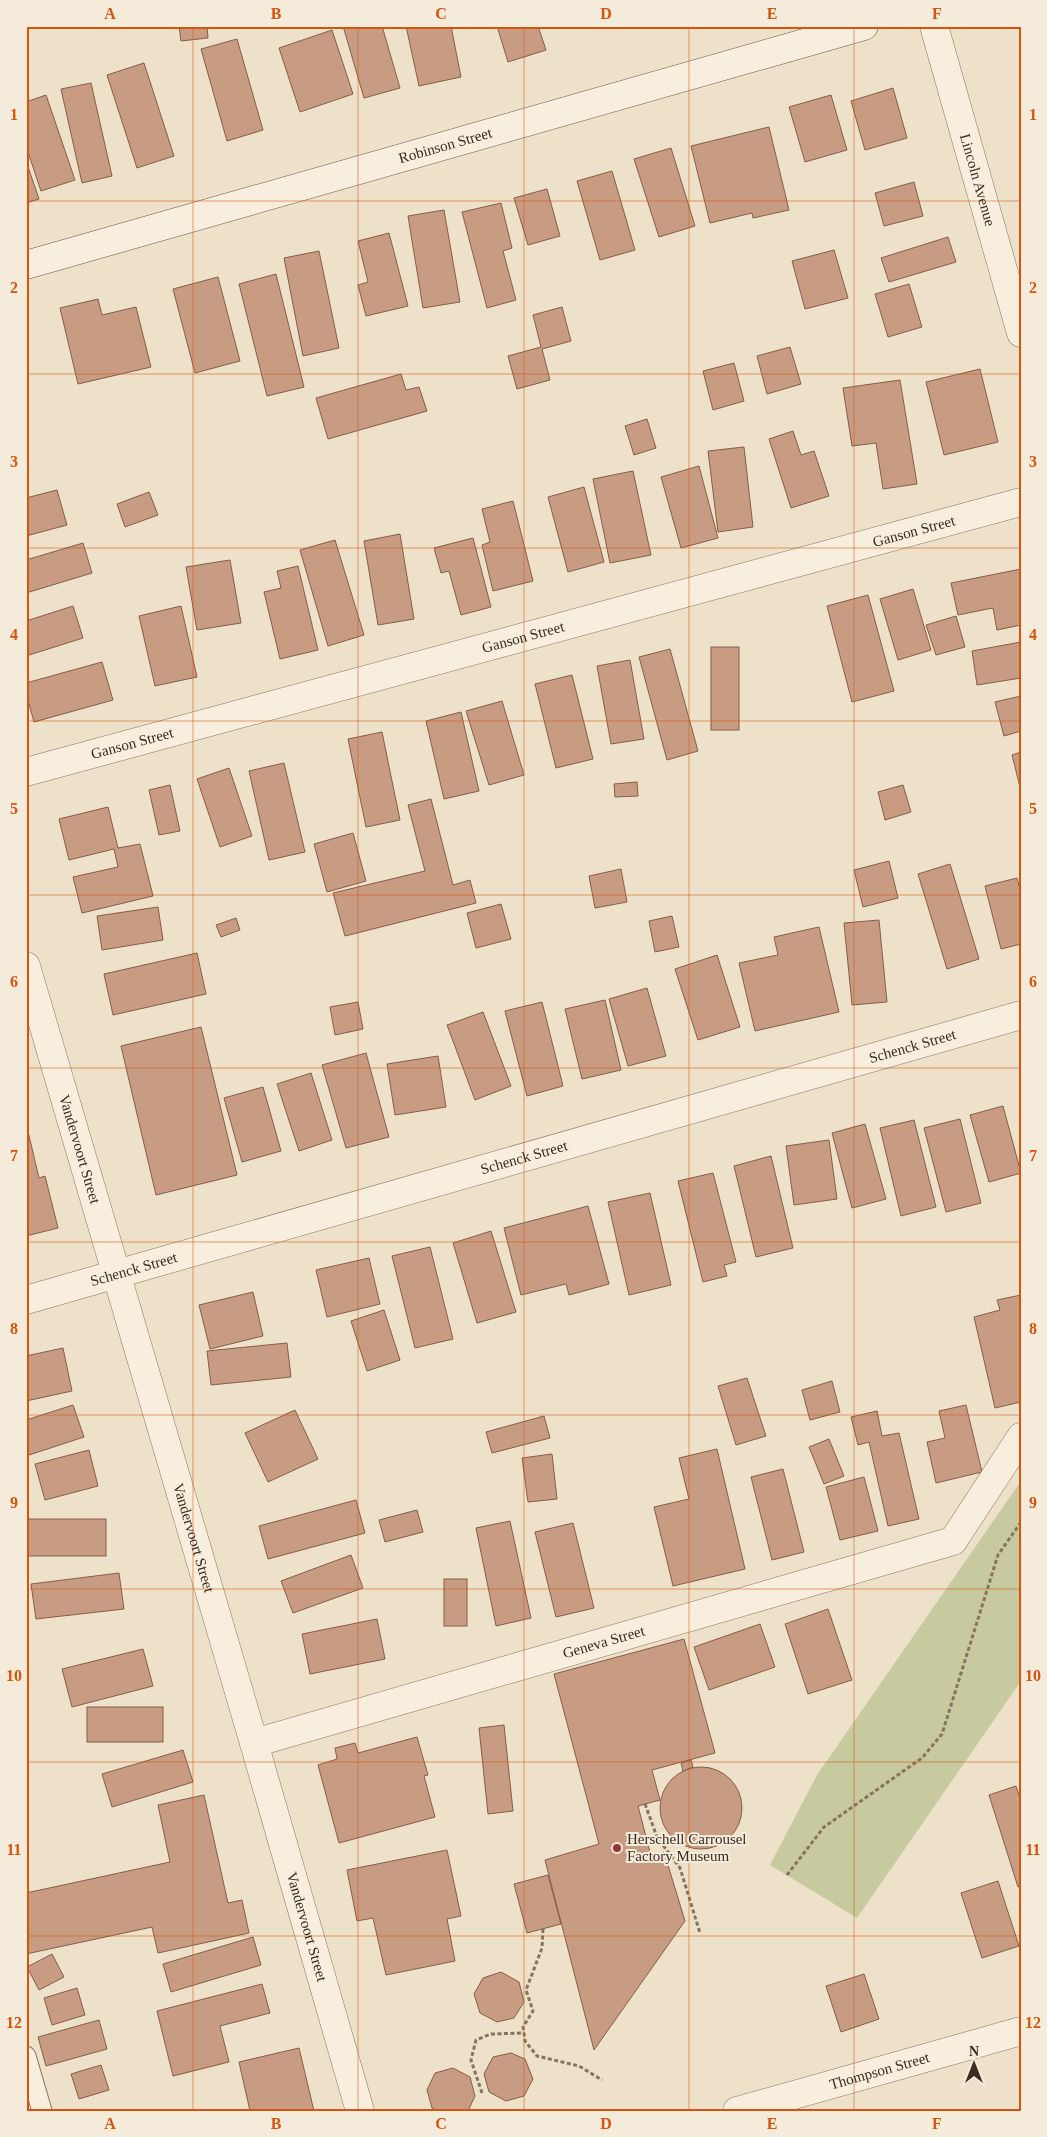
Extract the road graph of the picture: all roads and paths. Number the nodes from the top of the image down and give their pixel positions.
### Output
1 (864, 26) edge
2 (934, 26) edge
3 (26, 265) edge
4 (1021, 333) edge
5 (1021, 502) edge
6 (26, 772) edge
7 (26, 966) edge
8 (1021, 1015) edge
9 (117, 1274) junction
10 (26, 1300) edge
11 (1021, 1437) edge
12 (1021, 1522) edge
13 (254, 1744) junction
14 (645, 1804) dead end
15 (787, 1875) dead end
16 (543, 1928) dead end
17 (700, 1933) dead end
18 (1021, 2031) edge
19 (524, 2033) junction
20 (26, 2056) edge
21 (602, 2080) dead end
22 (482, 2092) dead end
23 (42, 2111) edge
24 (360, 2111) edge
25 (737, 2111) edge

1 - 3 street, Robinson Street
2 - 4 street, Lincoln Avenue
5 - 6 street, Ganson Street
7 - 9 street, Vandervoort Street
8 - 9 street, Schenck Street
9 - 10 street, Schenck Street
9 - 13 street, Vandervoort Street
11 - 13 street, Geneva Street
12 - 15 path
13 - 24 street, Vandervoort Street
14 - 17 path
16 - 19 path
18 - 25 street, Thompson Street
19 - 21 path
19 - 22 path
20 - 23 lane

